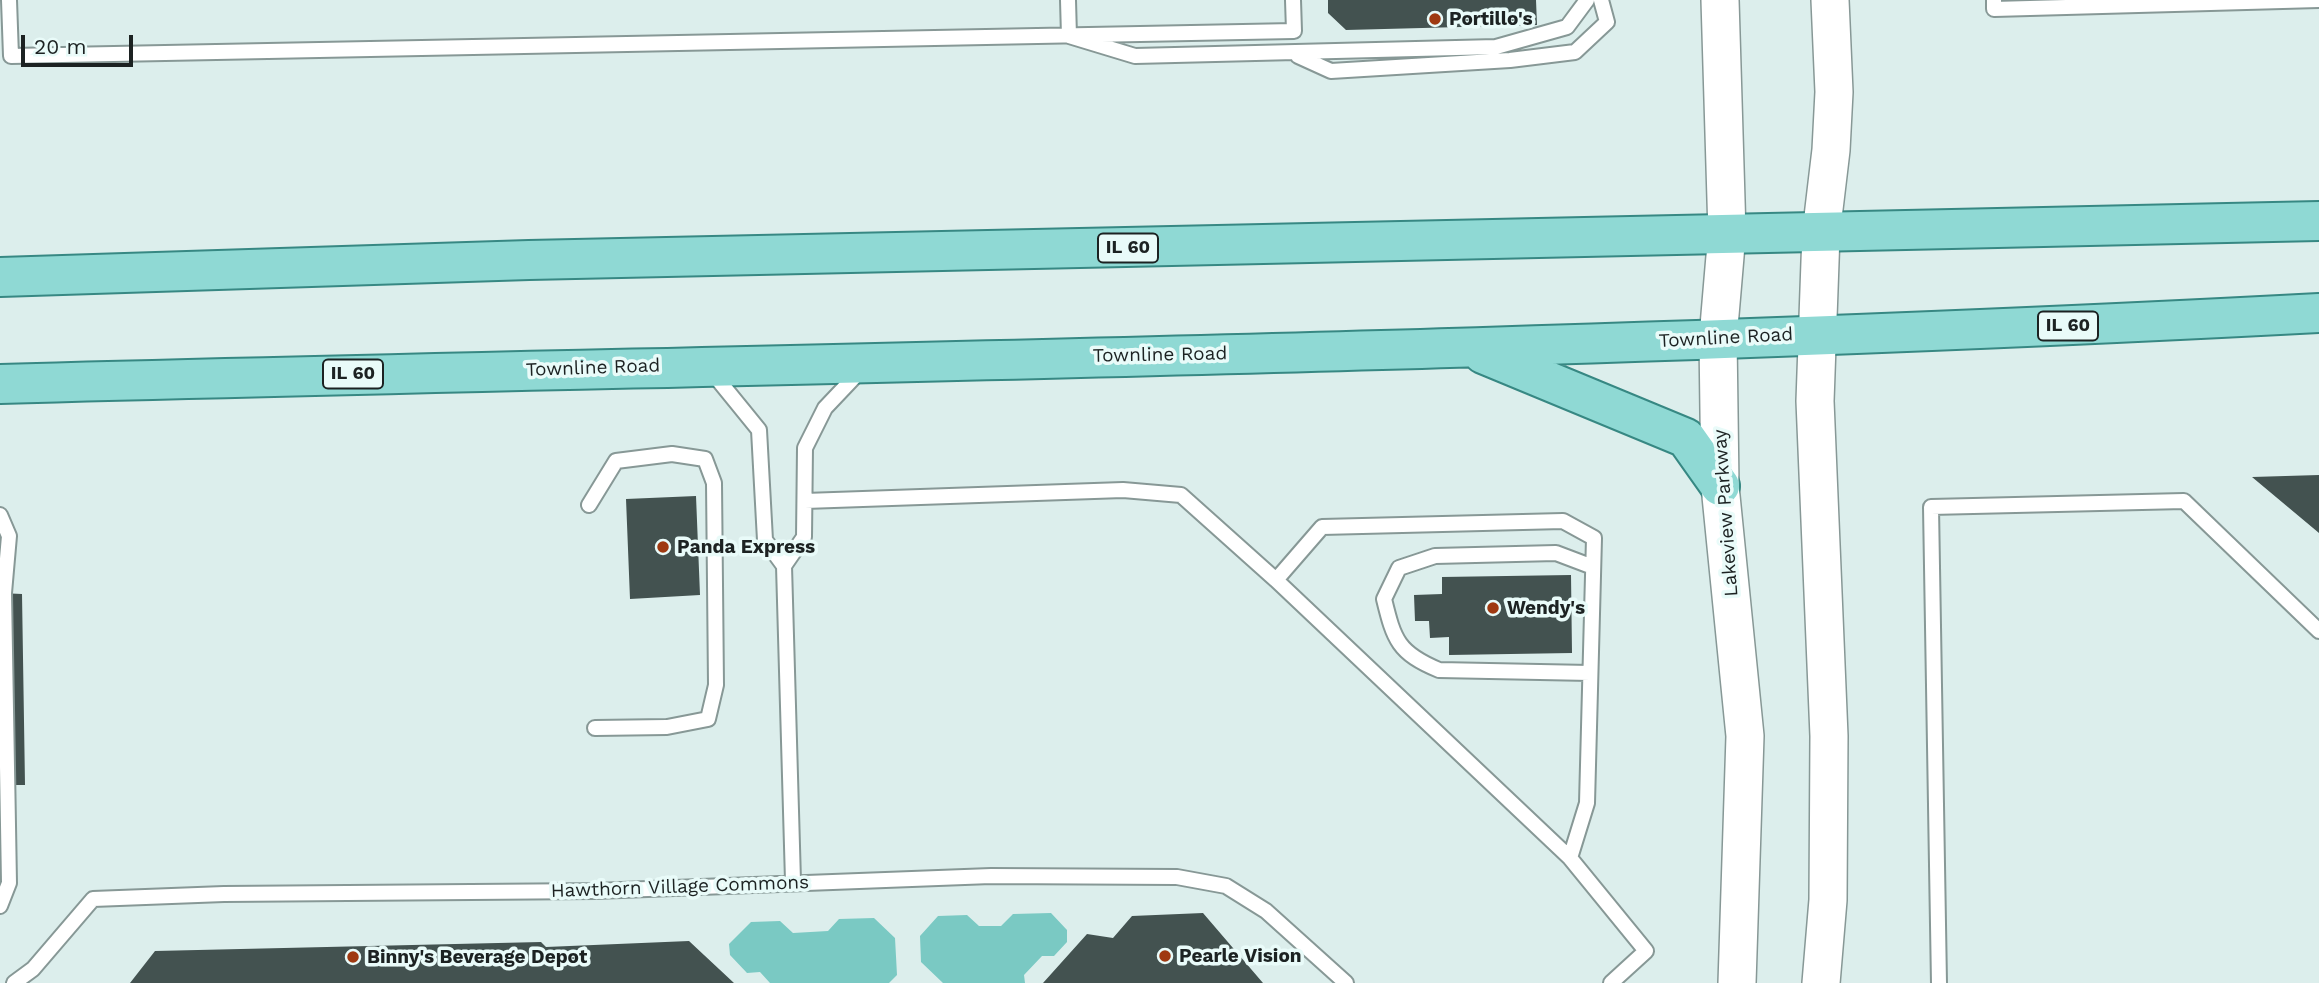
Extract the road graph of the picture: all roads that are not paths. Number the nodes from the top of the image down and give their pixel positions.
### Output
1 (9, 0) edge
2 (1068, 0) edge
3 (1293, 0) edge
4 (1587, 0) edge
5 (1601, 0) edge
6 (1720, 0) edge
7 (1830, 0) edge
8 (1993, 0) edge
9 (2319, 0) edge
10 (2176, 2) edge
11 (1069, 36) junction
12 (1294, 54) junction
13 (2319, 221) edge
14 (1727, 233) junction
15 (1821, 234) junction
16 (0, 276) edge
17 (2319, 313) edge
18 (1817, 334) junction
19 (1718, 338) junction
20 (1472, 349) junction
21 (869, 361) junction
22 (705, 365) junction
23 (0, 384) edge
24 (1720, 486) junction
25 (805, 501) junction
26 (589, 505) dead end
27 (0, 515) edge
28 (784, 566) junction
29 (1593, 567) junction
30 (1276, 580) junction
31 (2319, 631) edge
32 (1590, 673) junction
33 (595, 728) dead end
34 (1570, 858) junction
35 (793, 881) junction
36 (0, 906) edge
37 (14, 983) edge
38 (1346, 983) edge
39 (1611, 983) edge
40 (1737, 983) edge
41 (1821, 983) edge
42 (1939, 983) edge

1 - 11 lane
2 - 11 lane
3 - 11 lane
4 - 12 lane
5 - 12 lane
6 - 14 street, Lakeview Parkway
7 - 15 street
8 - 10 lane
9 - 10 lane
11 - 12 lane
13 - 15 main road, IL 60
14 - 15 main road, IL 60
14 - 16 main road, IL 60
14 - 19 street, Lakeview Parkway
15 - 18 street
17 - 18 main road, Townline Road / IL 60
18 - 19 main road, Townline Road / IL 60
18 - 41 street
19 - 20 main road, Townline Road / IL 60
19 - 24 street, Lakeview Parkway
20 - 21 main road, Townline Road / IL 60
20 - 24 main road
21 - 22 main road, Townline Road / IL 60
21 - 25 lane
22 - 23 main road, Townline Road / IL 60
22 - 28 lane
24 - 40 street, Lakeview Parkway
25 - 28 lane
25 - 30 lane
26 - 33 lane
27 - 36 lane
28 - 35 lane
29 - 30 lane
29 - 32 lane
29 - 32 lane
30 - 34 lane
31 - 42 lane
32 - 34 lane
34 - 39 lane
35 - 37 lane, Hawthorn Village Commons
35 - 38 lane, Hawthorn Village Commons

